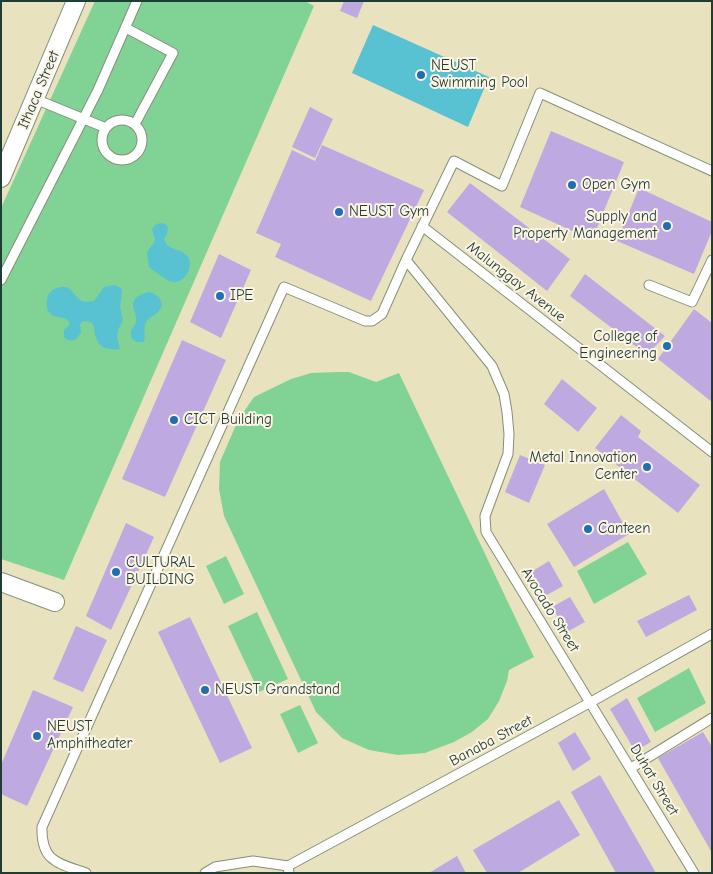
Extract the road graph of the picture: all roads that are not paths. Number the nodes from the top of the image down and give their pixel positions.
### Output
1 (76, 1) edge
2 (138, 1) edge
3 (126, 28) junction
4 (35, 99) junction
5 (83, 118) junction
6 (135, 124) junction
7 (106, 128) junction
8 (712, 171) edge
9 (1, 178) edge
10 (422, 226) junction
11 (406, 260) junction
12 (712, 260) edge
13 (1, 280) edge
14 (648, 285) dead end
15 (712, 452) edge
16 (1, 582) edge
17 (55, 602) dead end
18 (712, 634) edge
19 (591, 702) junction
20 (712, 718) edge
21 (631, 768) junction
22 (288, 870) edge
23 (86, 873) edge
24 (205, 873) edge
25 (694, 873) edge

1 - 4 street, Ithaca Street
2 - 3 lane
3 - 5 lane
3 - 6 lane
4 - 5 lane
4 - 9 street, Ithaca Street
5 - 7 lane
5 - 13 lane
6 - 7 lane
6 - 7 lane
8 - 10 lane
10 - 11 lane
10 - 15 lane, Malunggay Avenue
11 - 19 lane, Avocado Street
11 - 23 lane
12 - 14 lane
16 - 17 street
18 - 19 lane, Banaba Street
19 - 21 lane, Duhat Street
19 - 22 lane, Banaba Street
20 - 21 lane
21 - 25 lane, Duhat Street
22 - 24 lane

